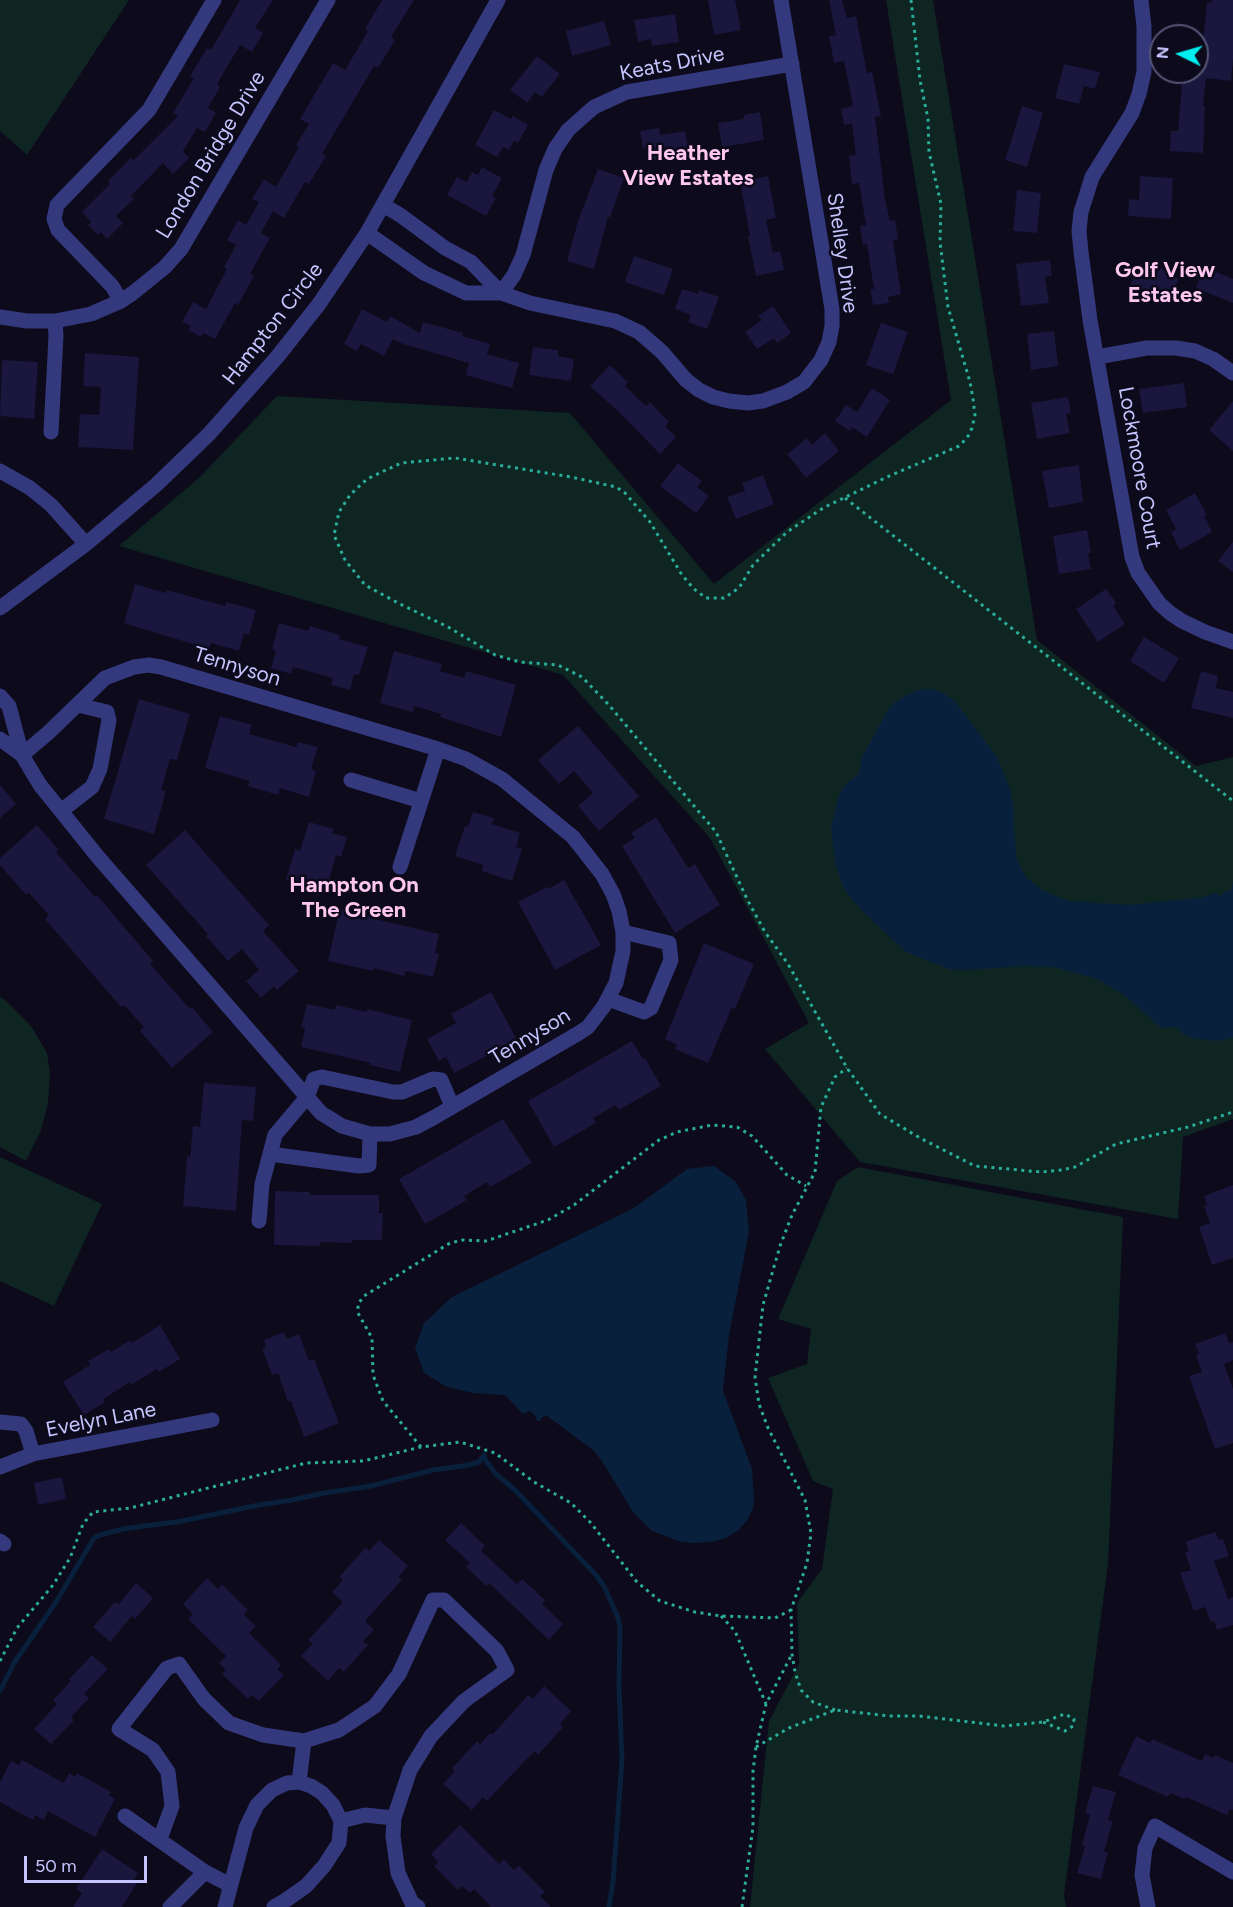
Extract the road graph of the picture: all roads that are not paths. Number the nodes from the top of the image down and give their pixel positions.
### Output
1 (214, 0) edge
2 (328, 0) edge
3 (782, 0) edge
4 (1141, 0) edge
5 (492, 2) edge
6 (792, 64) junction
7 (383, 206) junction
8 (367, 233) junction
9 (501, 293) junction
10 (121, 301) junction
11 (0, 317) edge
12 (55, 321) junction
13 (1097, 357) junction
14 (1233, 373) edge
15 (51, 432) dead end
16 (0, 471) edge
17 (86, 544) junction
18 (0, 608) edge
19 (1233, 642) edge
20 (0, 696) edge
21 (78, 705) junction
22 (0, 739) edge
23 (438, 748) junction
24 (22, 755) junction
25 (351, 780) dead end
26 (421, 801) junction
27 (61, 811) junction
28 (400, 867) dead end
29 (623, 932) junction
30 (608, 999) junction
31 (307, 1096) junction
32 (452, 1106) junction
33 (370, 1134) junction
34 (270, 1154) junction
35 (260, 1221) dead end
36 (212, 1420) dead end
37 (0, 1422) edge
38 (33, 1454) junction
39 (0, 1467) edge
40 (304, 1741) junction
41 (299, 1782) junction
42 (125, 1816) dead end
43 (394, 1818) junction
44 (341, 1821) junction
45 (160, 1839) junction
46 (205, 1872) junction
47 (1233, 1872) edge
48 (230, 1885) junction
49 (170, 1907) edge
50 (225, 1907) edge
51 (274, 1907) edge
52 (418, 1907) edge
53 (1148, 1907) edge

1 - 10 street
2 - 10 street, London Bridge Drive
3 - 6 street, Shelley Drive
4 - 13 street, Lockmoore Court
5 - 7 street, Hampton Circle
6 - 9 street, Keats Drive
6 - 9 street, Shelley Drive
7 - 8 street, Hampton Circle
7 - 9 street, Shelley Drive
8 - 9 street, Shelley Drive
8 - 17 street, Hampton Circle
10 - 12 street, London Bridge Drive
11 - 12 street, London Bridge Drive
12 - 15 street
13 - 14 street
13 - 19 street, Lockmoore Court
16 - 17 street
17 - 18 street, Hampton Circle
20 - 24 street, Tennyson
21 - 23 street, Tennyson
21 - 24 street, Tennyson
21 - 27 street
22 - 24 street, Tennyson
23 - 26 street
23 - 29 street, Tennyson
24 - 27 street, Tennyson
25 - 26 street
26 - 28 street
27 - 31 street, Tennyson
29 - 30 street, Tennyson
29 - 30 street
30 - 32 street, Tennyson
31 - 32 street
31 - 33 street, Tennyson
31 - 34 street
32 - 33 street, Tennyson
33 - 34 street
34 - 35 street
36 - 38 street, Evelyn Lane
37 - 38 street
38 - 39 street, Evelyn Lane
40 - 41 street
40 - 43 street
40 - 45 street
41 - 44 street
41 - 48 street
42 - 45 street
43 - 44 street
43 - 52 street
44 - 51 street
45 - 46 street
46 - 48 street
46 - 49 street
47 - 53 street
48 - 50 street

